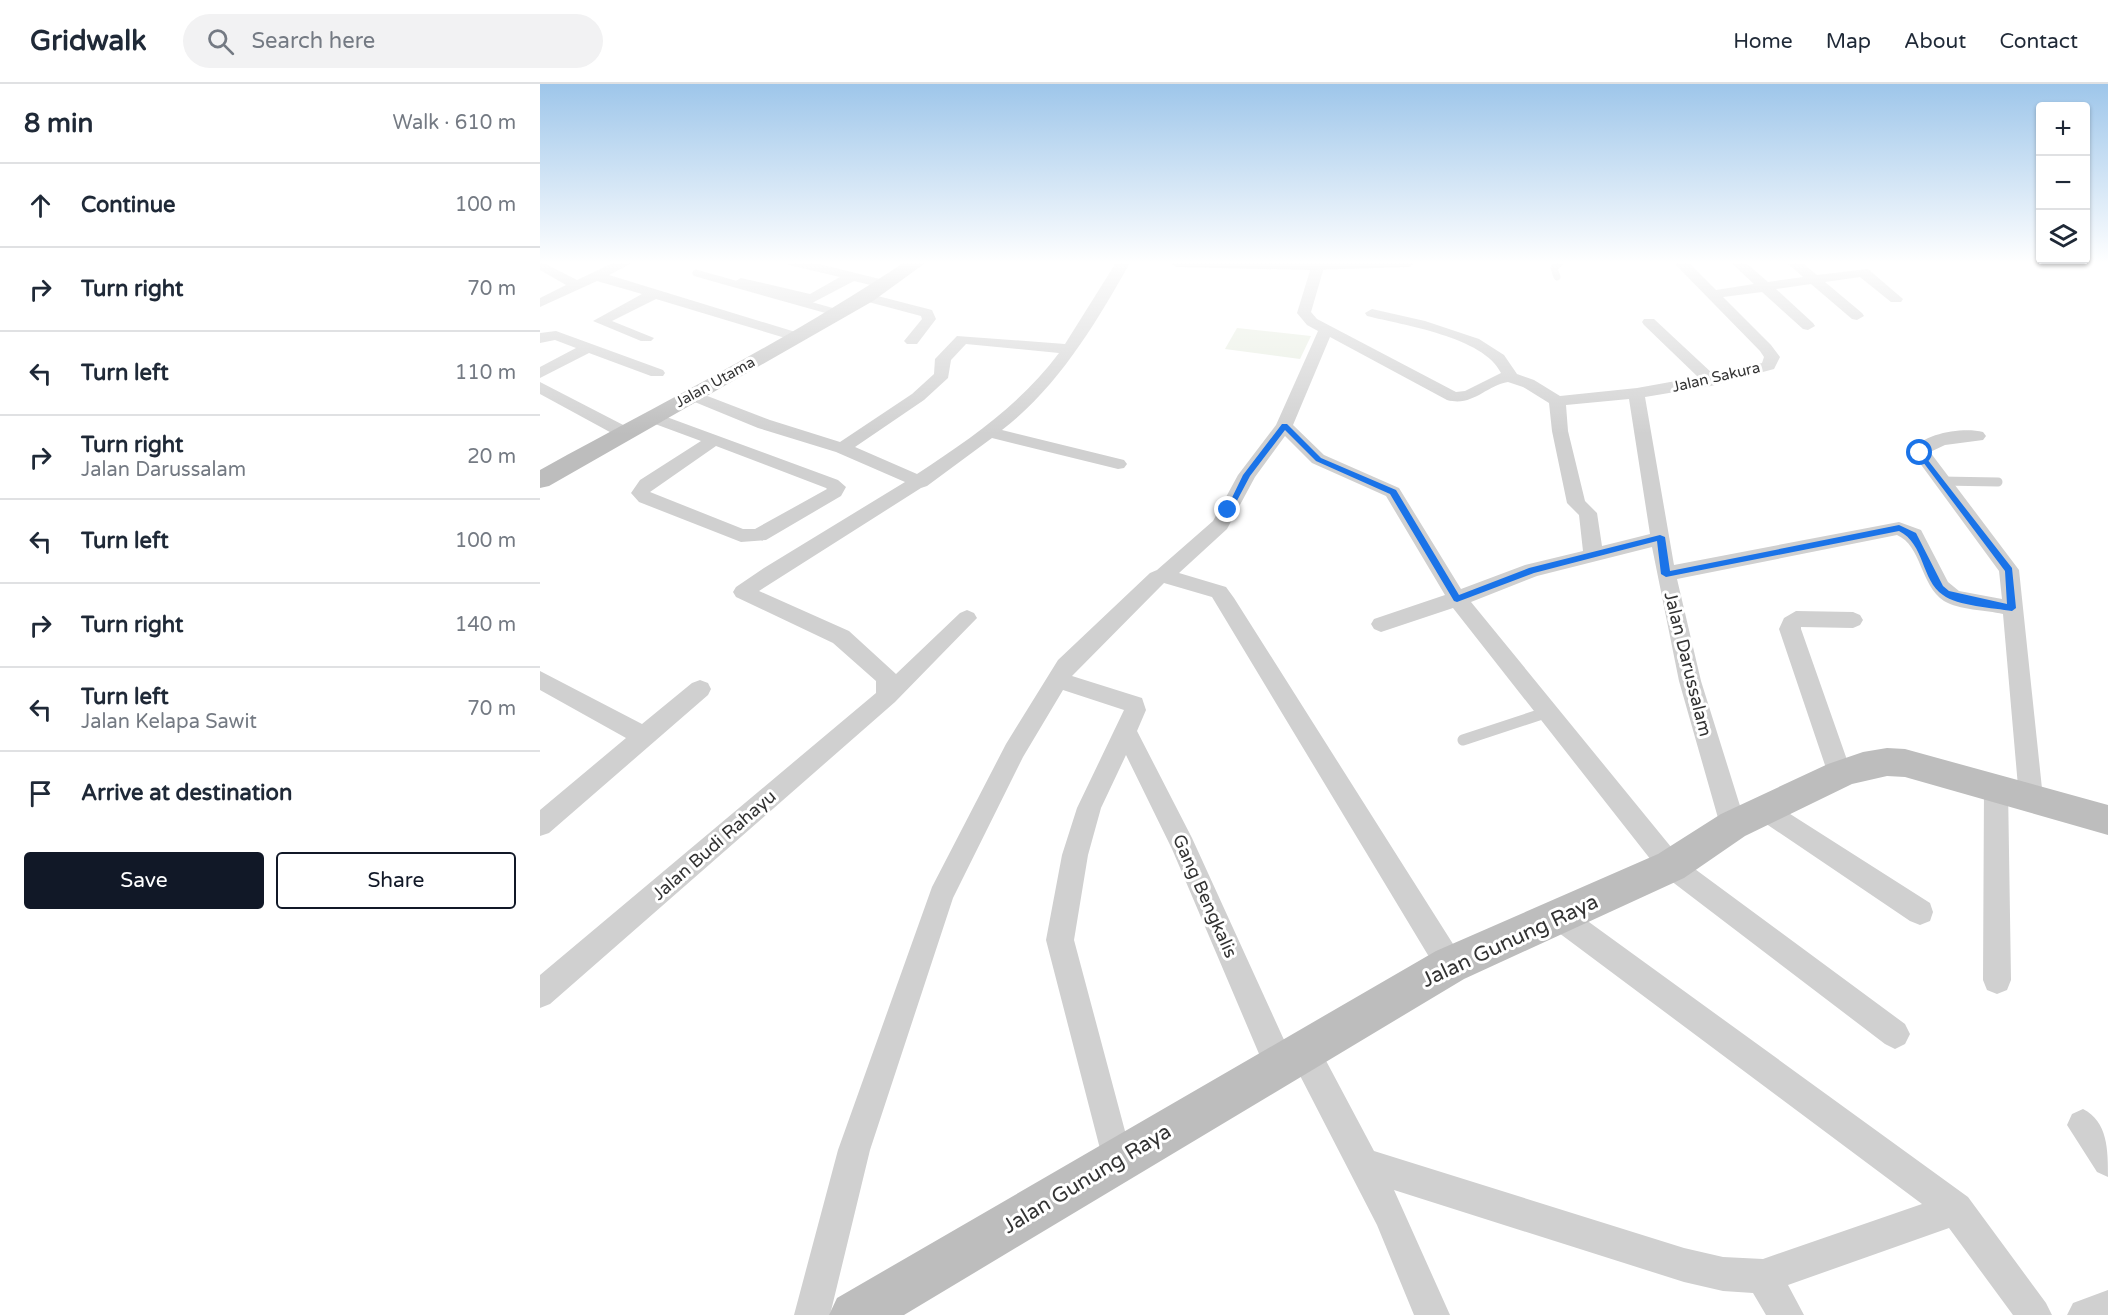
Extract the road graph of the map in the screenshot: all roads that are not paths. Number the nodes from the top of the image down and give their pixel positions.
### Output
1 (605, 318) edge
2 (735, 318) edge
3 (829, 318) edge
4 (929, 318) edge
5 (1088, 318) edge
6 (1308, 318) edge
7 (1402, 318) edge
8 (1734, 318) edge
9 (1800, 318) edge
10 (1649, 322) dead end
11 (1808, 326) dead end
12 (1326, 329) junction
13 (797, 337) junction
14 (540, 338) edge
15 (646, 338) dead end
16 (912, 341) dead end
17 (589, 347) junction
18 (1068, 349) junction
19 (540, 373) edge
20 (657, 373) dead end
21 (1512, 378) junction
22 (1711, 381) junction
23 (540, 387) edge
24 (1636, 394) junction
25 (691, 395) junction
26 (1557, 401) junction
27 (652, 417) junction
28 (1284, 426) junction
29 (989, 432) junction
30 (625, 433) junction
31 (1977, 436) dead end
32 (714, 440) junction
33 (842, 448) junction
34 (1118, 465) dead end
35 (543, 474) edge
36 (1941, 481) junction
37 (921, 482) junction
38 (1998, 482) dead end
39 (1660, 537) junction
40 (1593, 553) junction
41 (1666, 574) junction
42 (1164, 575) junction
43 (1457, 599) junction
44 (2012, 608) junction
45 (967, 618) dead end
46 (1852, 620) dead end
47 (1381, 624) dead end
48 (540, 680) edge
49 (1058, 680) junction
50 (700, 689) dead end
51 (887, 696) junction
52 (1548, 712) junction
53 (1126, 732) junction
54 (643, 736) junction
55 (1463, 740) dead end
56 (1840, 774) junction
57 (1996, 788) junction
58 (2031, 798) junction
59 (1768, 811) junction
60 (2108, 820) edge
61 (540, 825) edge
62 (1733, 825) junction
63 (1671, 866) junction
64 (1920, 912) dead end
65 (1561, 918) junction
66 (1450, 965) junction
67 (1998, 980) dead end
68 (540, 994) edge
69 (1894, 1034) dead end
70 (1291, 1057) junction
71 (2083, 1125) dead end
72 (1117, 1161) junction
73 (2108, 1161) edge
74 (1364, 1164) junction
75 (1956, 1209) junction
76 (1763, 1276) junction
77 (2108, 1308) edge
78 (812, 1315) edge
79 (854, 1315) edge
80 (1432, 1315) edge
81 (1786, 1315) edge
82 (2034, 1315) edge
83 (2085, 1315) edge

1 - 15 street
2 - 13 street
3 - 13 street, Jalan Utama
4 - 16 street
5 - 18 street
6 - 12 street
7 - 21 street
8 - 22 street, Jalan Sakura
9 - 11 street
10 - 22 street
12 - 21 street
12 - 28 street
13 - 25 street, Jalan Utama
14 - 17 street
17 - 19 street
17 - 20 street
18 - 29 street
18 - 33 street
21 - 26 street
22 - 24 street, Jalan Sakura
23 - 30 street
24 - 26 street, Jalan Sakura
24 - 39 street, Jalan Darussalam
25 - 27 street, Jalan Utama
25 - 33 street
26 - 40 street
27 - 30 street, Jalan Utama
27 - 32 street
28 - 42 street
28 - 43 street
29 - 34 street
29 - 37 street
30 - 35 street, Jalan Utama
31 - 36 street
32 - 32 street
33 - 37 street
36 - 38 lane
36 - 44 street
37 - 51 street
39 - 40 street
39 - 41 street, Jalan Darussalam
40 - 43 street
41 - 44 street
41 - 62 street, Jalan Darussalam
42 - 49 street
42 - 66 street
43 - 47 street
43 - 52 street
44 - 58 street
45 - 51 street, Jalan Budi Rahayu
46 - 56 street
48 - 54 street
49 - 53 street
49 - 78 street
50 - 54 street
51 - 68 street, Jalan Budi Rahayu
52 - 55 lane
52 - 63 street
53 - 70 street, Gang Bengkalis
53 - 72 street
54 - 61 street
56 - 57 street, Jalan Gunung Raya
56 - 59 street, Jalan Gunung Raya
57 - 58 street, Jalan Gunung Raya
57 - 67 street
58 - 60 street, Jalan Gunung Raya
59 - 62 street, Jalan Gunung Raya
59 - 64 street
62 - 63 street, Jalan Gunung Raya
63 - 65 street, Jalan Gunung Raya
63 - 69 street
65 - 66 street, Jalan Gunung Raya
65 - 75 street
66 - 70 street, Jalan Gunung Raya
70 - 72 street, Jalan Gunung Raya
70 - 74 street, Gang Bengkalis
71 - 73 street
72 - 79 street, Jalan Gunung Raya
74 - 76 street
74 - 80 street, Gang Bengkalis
75 - 76 street
75 - 82 street
76 - 81 street
77 - 83 street

